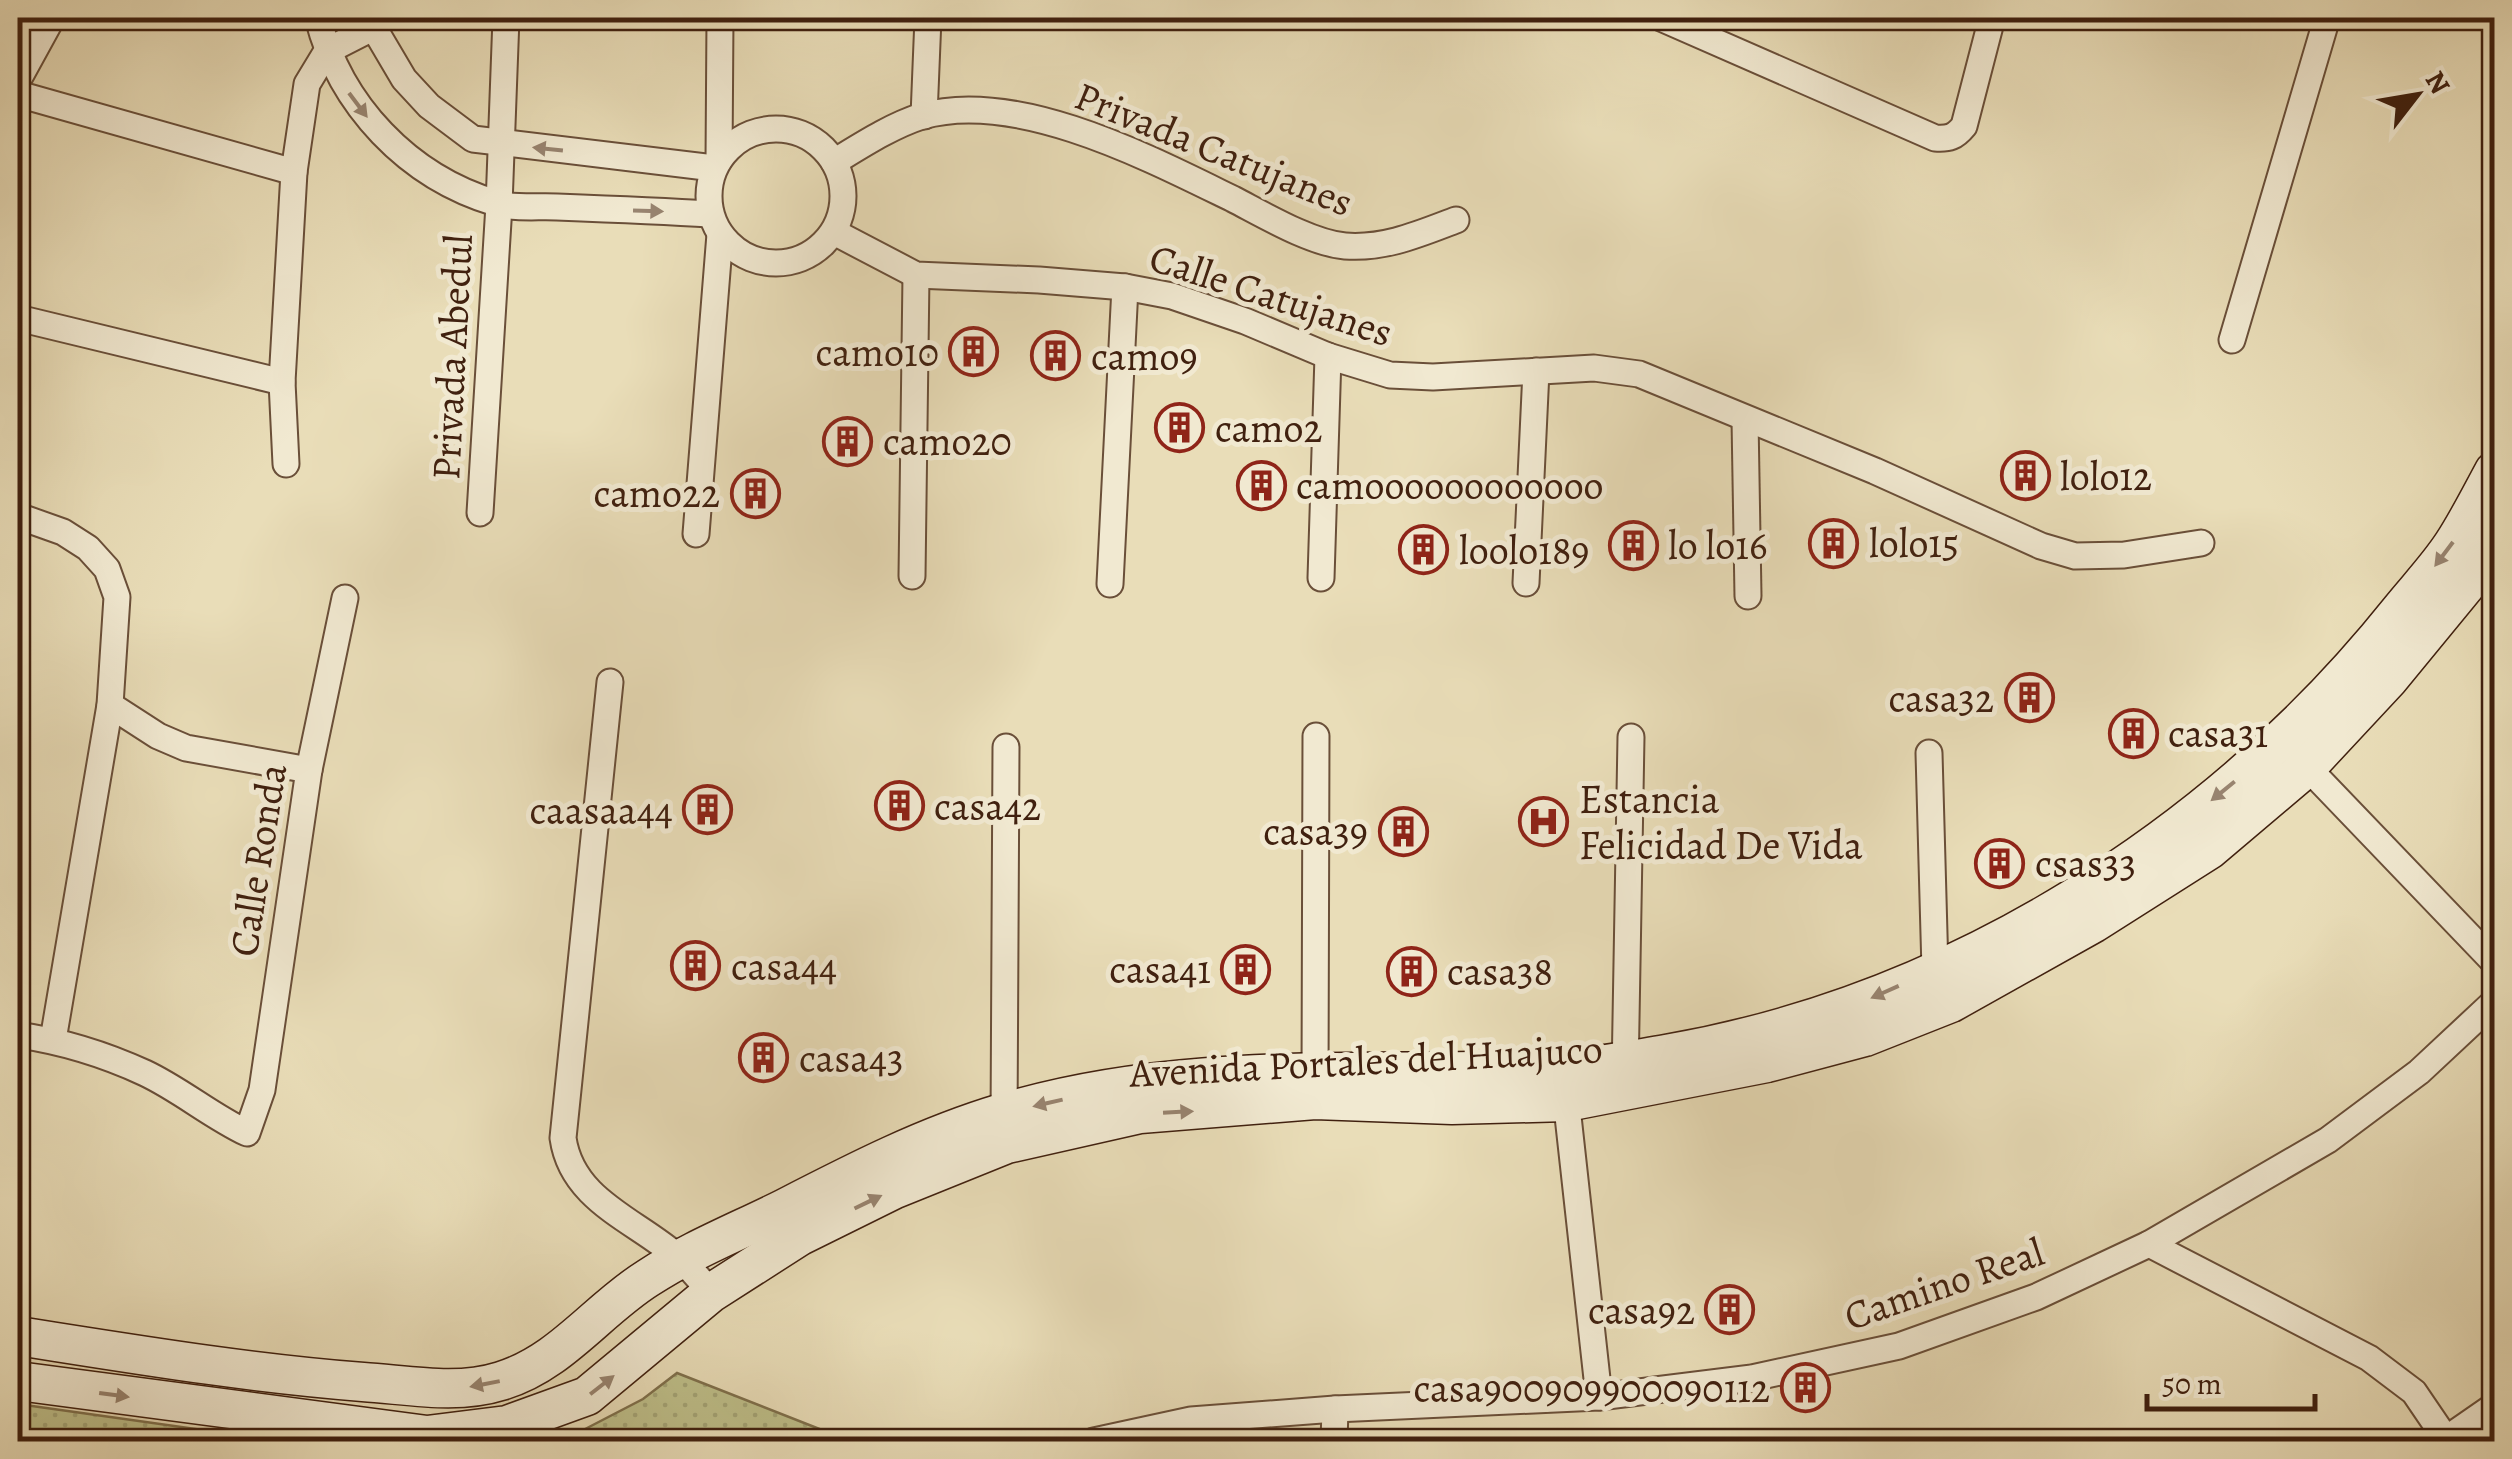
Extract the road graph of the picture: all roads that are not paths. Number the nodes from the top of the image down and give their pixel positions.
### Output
1 (52, 18) edge
2 (318, 18) edge
3 (506, 18) edge
4 (720, 18) edge
5 (928, 18) edge
6 (1661, 18) edge
7 (1992, 18) edge
8 (2327, 18) edge
9 (370, 23) edge
10 (327, 51) junction
11 (18, 80) edge
12 (18, 94) edge
13 (924, 116) junction
14 (500, 144) junction
15 (834, 162) junction
16 (716, 164) junction
17 (294, 172) junction
18 (499, 204) junction
19 (1456, 220) dead end
20 (715, 224) junction
21 (834, 232) junction
22 (916, 275) junction
23 (1125, 287) junction
24 (18, 318) edge
25 (2232, 340) dead end
26 (1328, 356) junction
27 (1536, 371) junction
28 (282, 382) junction
29 (1745, 419) junction
30 (286, 464) dead end
31 (2494, 471) edge
32 (480, 513) dead end
33 (18, 516) edge
34 (696, 534) dead end
35 (2201, 543) dead end
36 (2494, 543) edge
37 (912, 576) dead end
38 (1321, 578) dead end
39 (1526, 583) dead end
40 (1110, 584) dead end
41 (1748, 596) dead end
42 (346, 598) dead end
43 (610, 682) dead end
44 (110, 705) junction
45 (1316, 736) dead end
46 (1631, 738) dead end
47 (1006, 747) dead end
48 (1929, 753) dead end
49 (2296, 753) junction
50 (309, 770) junction
51 (2494, 962) edge
52 (1943, 987) junction
53 (2494, 1002) edge
54 (18, 1035) edge
55 (53, 1040) junction
56 (1625, 1076) junction
57 (1315, 1085) junction
58 (1564, 1086) junction
59 (1005, 1128) junction
60 (2149, 1244) junction
61 (680, 1258) junction
62 (711, 1293) junction
63 (18, 1336) edge
64 (537, 1367) junction
65 (18, 1381) edge
66 (1599, 1397) junction
67 (562, 1406) junction
68 (2494, 1406) edge
69 (1335, 1410) junction
70 (2446, 1440) edge
71 (1094, 1441) edge
72 (1334, 1442) edge

1 - 11 street
2 - 10 street
3 - 14 street, Privada Abedul
4 - 16 street
5 - 13 street
6 - 7 street
8 - 25 street
9 - 10 street
9 - 14 street
10 - 17 street
10 -> 18 street
12 - 17 street
13 - 15 street, Privada Catujanes
13 - 19 street, Privada Catujanes
16 -> 14 street
14 - 18 street, Privada Abedul
15 - 16 street
15 - 21 street
16 - 20 street
17 - 28 street
18 -> 20 street
18 - 32 street, Privada Abedul
20 - 21 street
20 - 34 street
21 - 22 street, Calle Catujanes
22 - 23 street, Calle Catujanes
22 - 37 street
23 - 26 street, Calle Catujanes
23 - 40 street
24 - 28 street
26 - 27 street, Calle Catujanes
26 - 38 street
27 - 29 street, Calle Catujanes
27 - 39 street
28 - 30 street
29 - 35 street
29 - 41 street
31 -> 49 street, Avenida Portales del Huajuco
33 - 44 street
36 - 49 street, Avenida Portales del Huajuco
42 - 50 street, Calle Ronda
43 - 61 street
44 - 50 street
44 - 55 street
45 - 57 street
46 - 56 street
47 - 59 street
48 - 52 street
49 - 51 street
49 - 52 street, Avenida Portales del Huajuco
50 - 55 street, Calle Ronda
52 - 56 street, Avenida Portales del Huajuco
53 - 60 street, Camino Real
54 - 55 street
56 - 58 street, Avenida Portales del Huajuco
57 - 58 street, Avenida Portales del Huajuco
57 - 59 street, Avenida Portales del Huajuco
58 - 66 street
59 - 61 street, Avenida Portales del Huajuco
62 -> 59 street, Avenida Portales del Huajuco
60 - 66 street, Camino Real
60 - 70 street
61 - 62 street
61 - 64 street, Avenida Portales del Huajuco
67 -> 62 street, Avenida Portales del Huajuco
64 -> 63 street, Avenida Portales del Huajuco
64 - 67 street
65 -> 67 street, Avenida Portales del Huajuco
66 - 69 street, Camino Real
68 - 70 street
69 - 71 street, Camino Real
69 - 72 street

